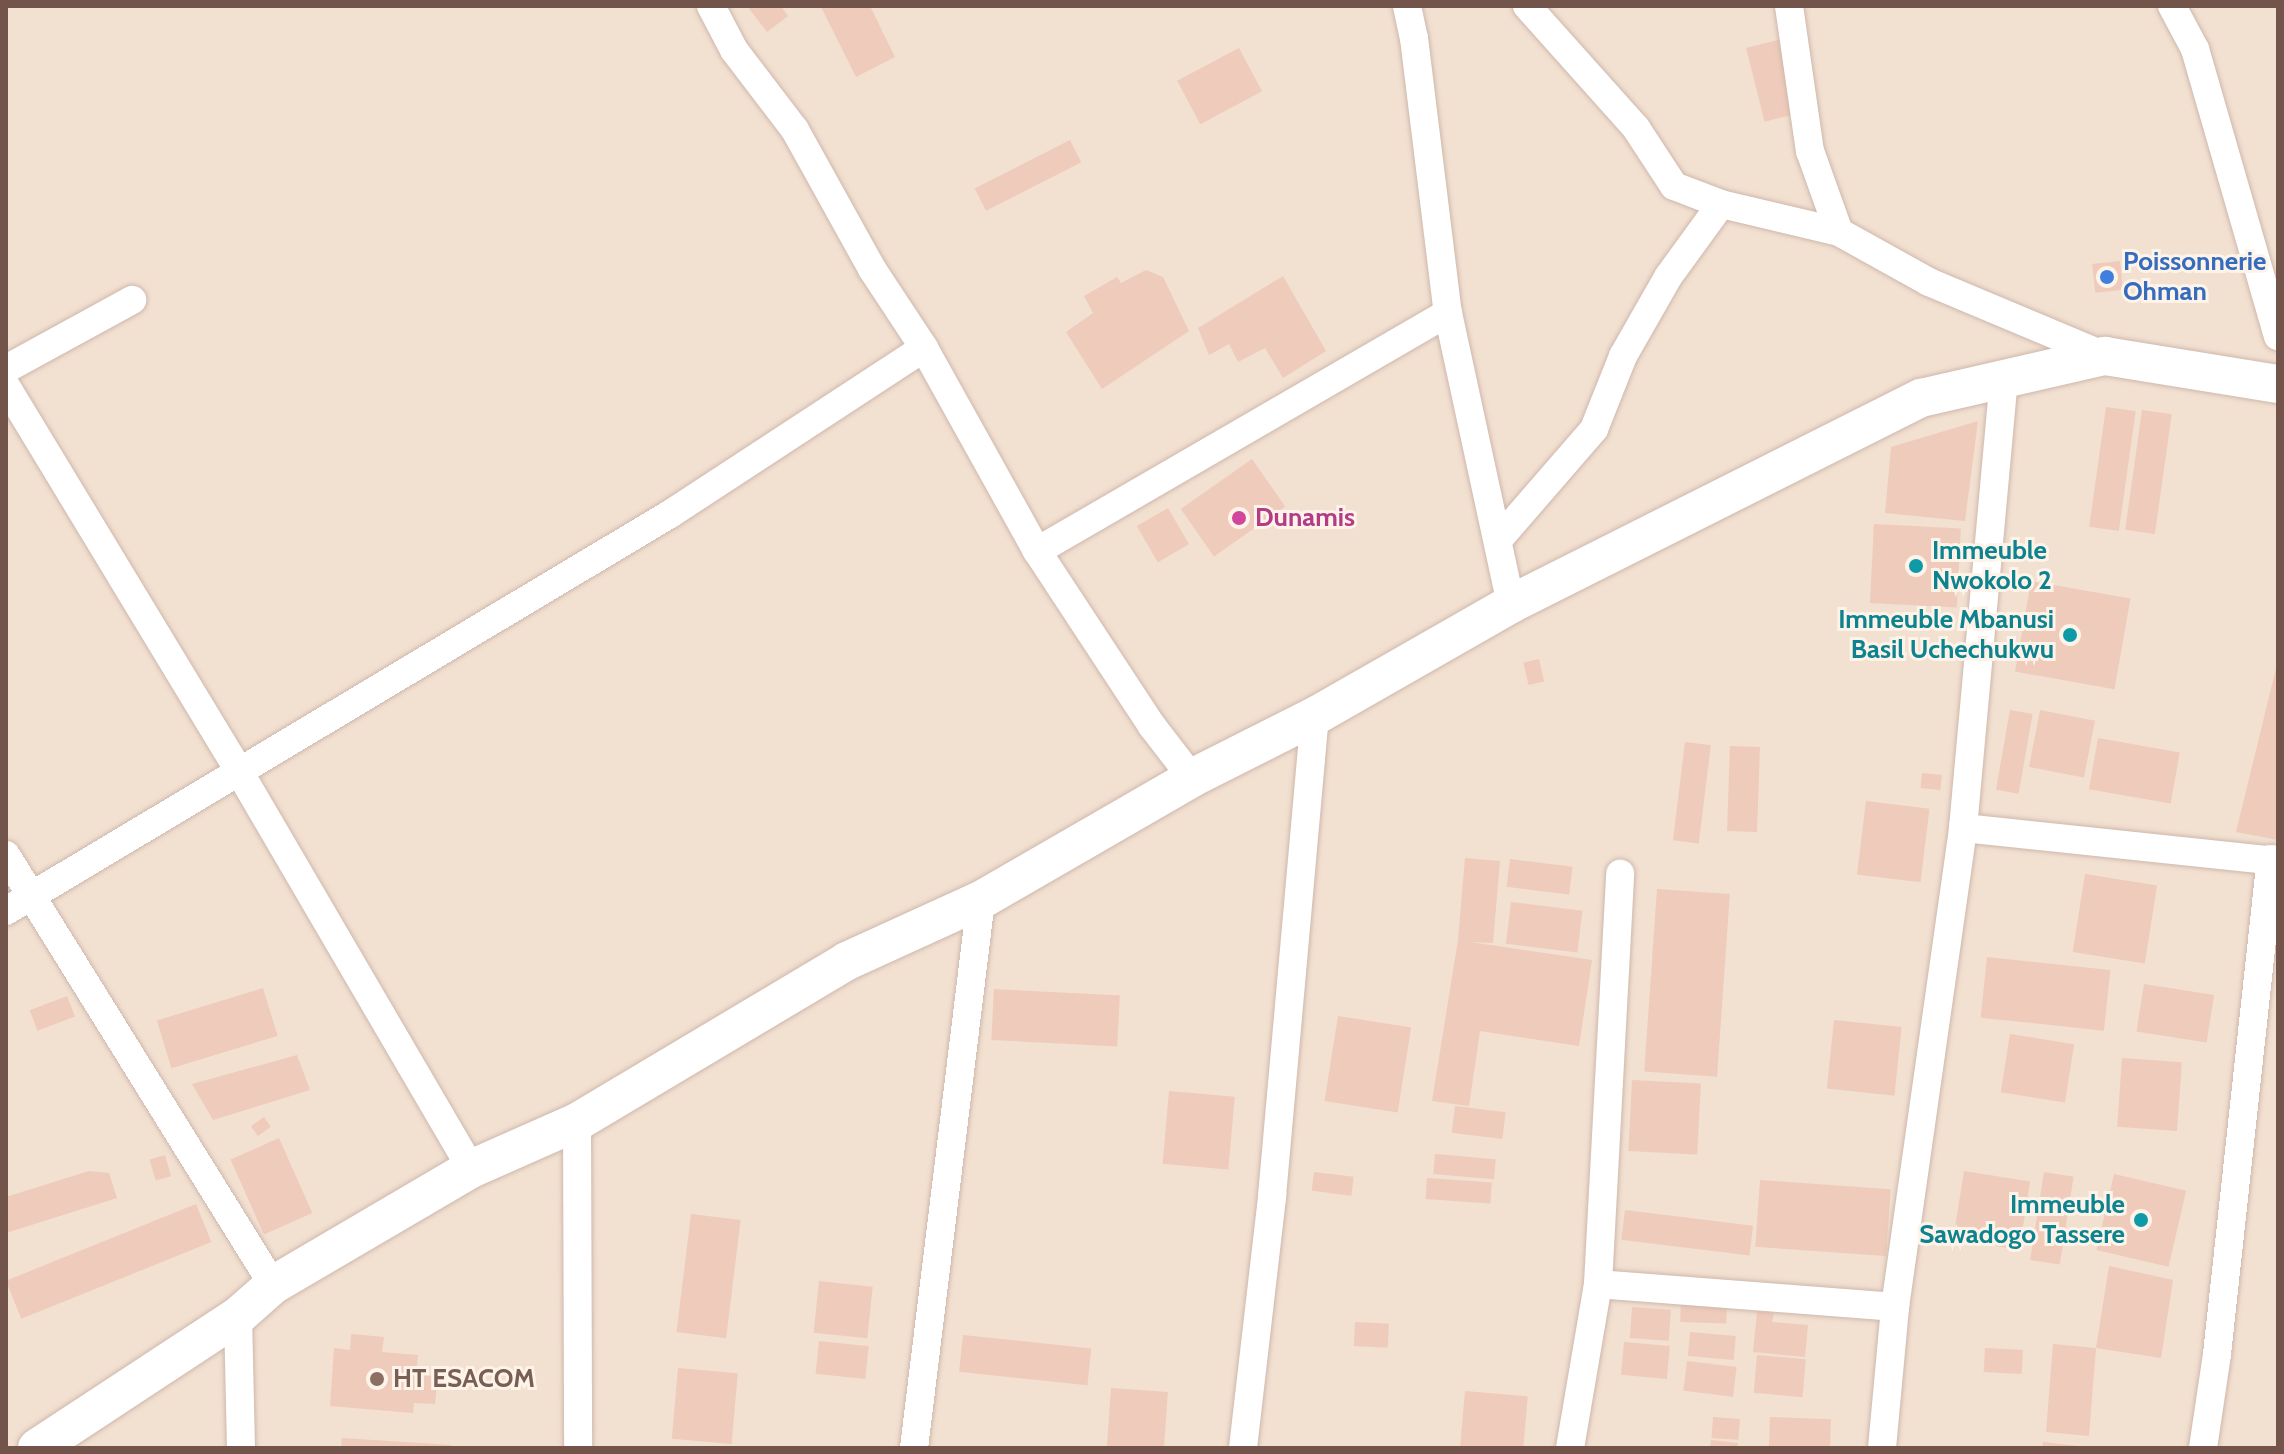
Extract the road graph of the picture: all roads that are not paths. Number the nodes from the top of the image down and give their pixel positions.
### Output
1 (711, 6) edge
2 (1407, 6) edge
3 (1527, 6) edge
4 (1789, 6) edge
5 (2172, 6) edge
6 (1721, 204) junction
7 (1839, 232) junction
8 (132, 300) dead end
9 (1448, 313) junction
10 (2278, 336) edge
11 (924, 348) junction
12 (2105, 356) junction
13 (6, 369) edge
14 (2004, 377) junction
15 (2278, 384) edge
16 (6, 386) edge
17 (1498, 540) junction
18 (1037, 551) junction
19 (1511, 604) junction
20 (1315, 716) junction
21 (240, 773) junction
22 (1192, 778) junction
23 (1963, 828) junction
24 (6, 855) edge
25 (2274, 860) edge
26 (1620, 874) dead end
27 (32, 896) junction
28 (981, 900) junction
29 (6, 911) edge
30 (577, 1122) junction
31 (471, 1169) junction
32 (1598, 1284) junction
33 (273, 1285) junction
34 (1895, 1307) junction
35 (238, 1316) junction
36 (37, 1448) edge
37 (241, 1448) edge
38 (578, 1448) edge
39 (914, 1448) edge
40 (1243, 1448) edge
41 (1570, 1448) edge
42 (1882, 1448) edge
43 (2203, 1448) edge

1 - 11 street
2 - 9 street
3 - 6 street
4 - 7 street
5 - 10 street
6 - 7 street
6 - 17 street
7 - 12 street
8 - 13 street
9 - 17 street
9 - 18 street
11 - 18 street
11 - 21 street
12 - 14 street
12 - 15 street
14 - 19 street
14 - 23 street
16 - 21 street
17 - 19 street
18 - 22 street
19 - 20 street
20 - 22 street
20 - 40 street
21 - 27 street
21 - 31 street
22 - 28 street
23 - 25 street
23 - 34 street
24 - 27 street
25 - 43 street
26 - 32 street
27 - 29 street
27 - 33 street
28 - 30 street
28 - 39 street
30 - 31 street
30 - 38 street
31 - 33 street
32 - 34 street
32 - 41 street
33 - 35 street
34 - 42 street
35 - 36 street
35 - 37 street

